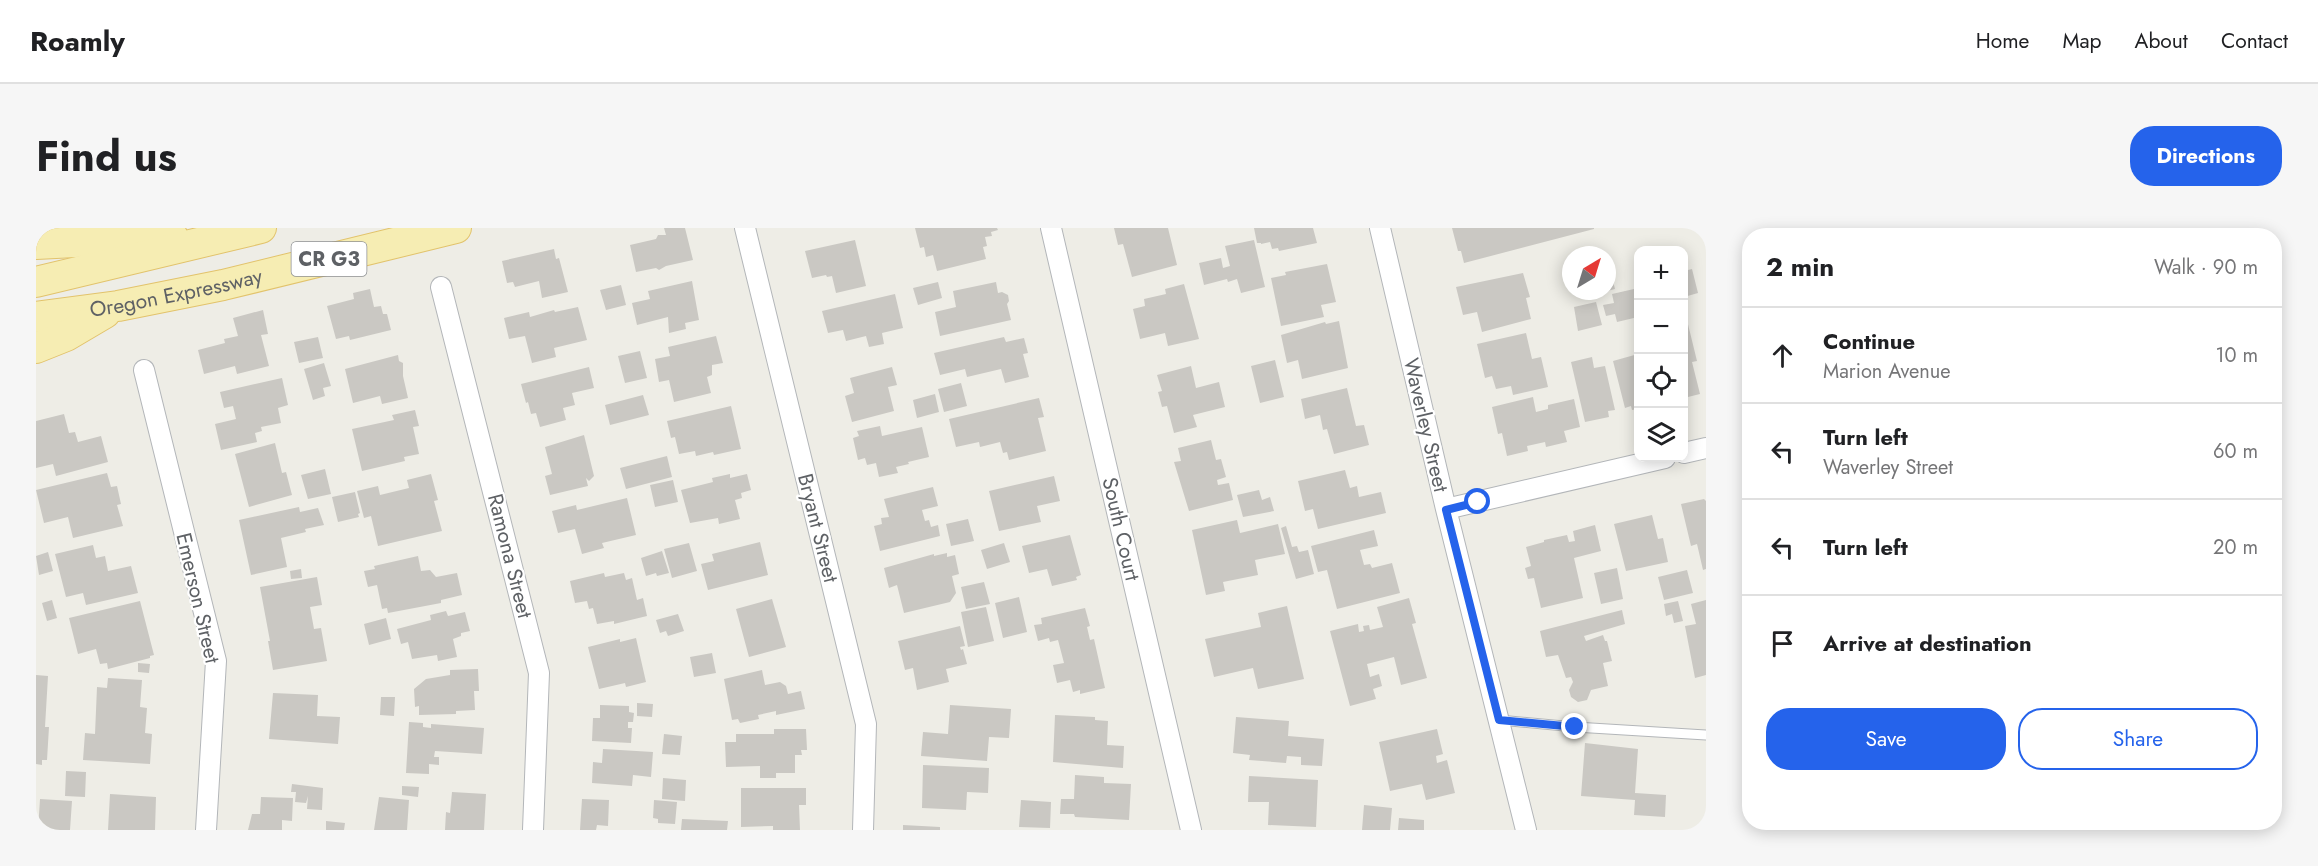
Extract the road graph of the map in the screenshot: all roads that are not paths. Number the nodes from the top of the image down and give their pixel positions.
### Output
1 (69, 228) edge
2 (261, 228) edge
3 (456, 228) edge
4 (745, 228) edge
5 (1051, 228) edge
6 (1380, 228) edge
7 (228, 236) junction
8 (36, 239) edge
9 (36, 244) edge
10 (36, 282) edge
11 (441, 287) dead end
12 (118, 306) junction
13 (36, 316) edge
14 (36, 348) edge
15 (144, 370) dead end
16 (1706, 448) edge
17 (1688, 452) edge
18 (1648, 462) edge
19 (1446, 510) junction
20 (1499, 720) junction
21 (1706, 735) edge
22 (206, 830) edge
23 (533, 830) edge
24 (862, 830) edge
25 (1191, 830) edge
26 (1526, 830) edge

1 - 8 street
2 - 7 main road, Oregon Expressway
3 - 12 main road, Oregon Expressway / CR G3
4 - 24 street, Bryant Street
5 - 25 street, South Court
6 - 19 street, Waverley Street
7 - 9 main road
7 - 10 main road, Oregon Expressway
11 - 23 street, Ramona Street
12 - 13 main road, Oregon Expressway / CR G3
12 - 14 main road
15 - 22 street, Emerson Street
16 - 17 street
18 - 19 street
19 - 20 street, Waverley Street
20 - 21 lane
20 - 26 street, Waverley Street

